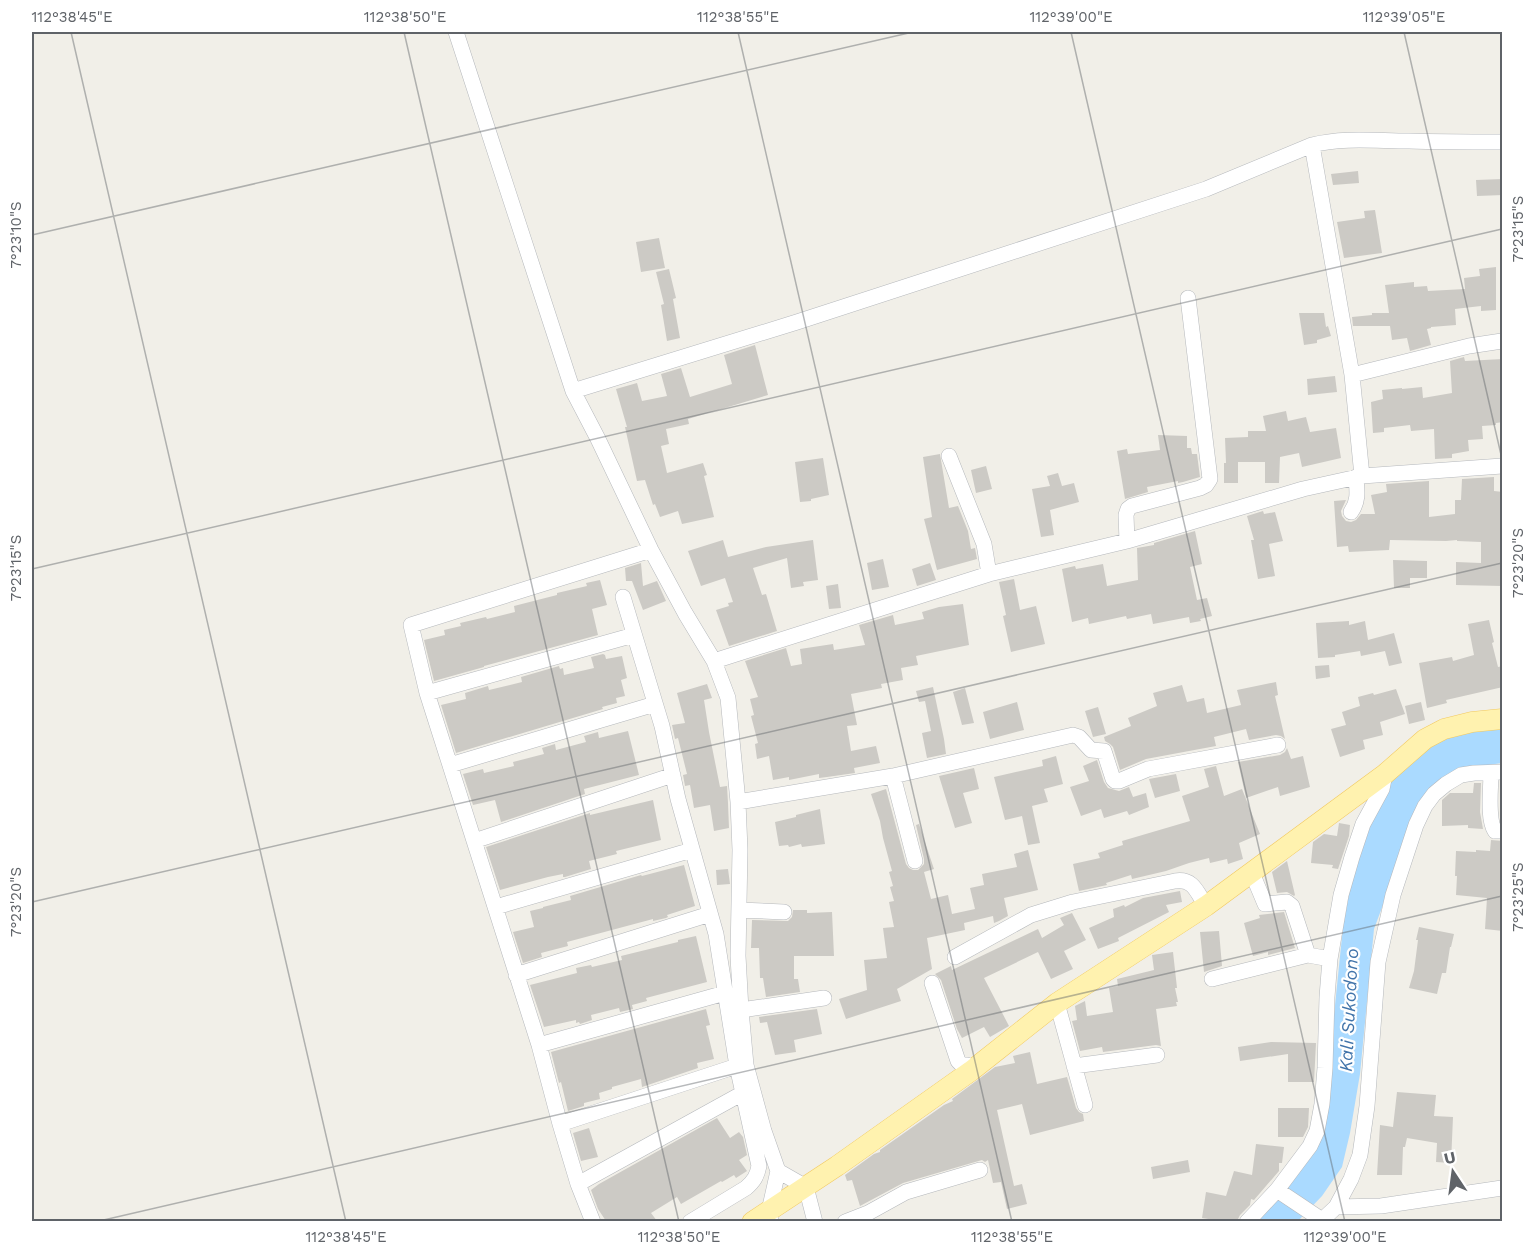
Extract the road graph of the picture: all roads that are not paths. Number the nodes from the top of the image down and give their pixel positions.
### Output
1 (456, 32) edge
2 (1503, 142) edge
3 (1312, 145) junction
4 (1188, 298) dead end
5 (1503, 341) edge
6 (1352, 375) junction
7 (573, 391) junction
8 (949, 456) dead end
9 (1503, 466) edge
10 (1359, 476) junction
11 (1351, 512) dead end
12 (1127, 541) junction
13 (651, 550) junction
14 (989, 574) junction
15 (623, 597) dead end
16 (634, 635) junction
17 (714, 661) junction
18 (427, 693) junction
19 (655, 704) junction
20 (1503, 719) edge
21 (1278, 745) dead end
22 (450, 765) junction
23 (1497, 773) edge
24 (1385, 774) junction
25 (673, 775) junction
26 (893, 776) junction
27 (738, 802) junction
28 (1503, 831) edge
29 (474, 841) junction
30 (692, 850) junction
31 (915, 861) dead end
32 (1252, 873) junction
33 (1206, 906) junction
34 (496, 907) junction
35 (739, 910) junction
36 (784, 912) dead end
37 (710, 914) junction
38 (1308, 955) junction
39 (955, 957) dead end
40 (1330, 959) junction
41 (516, 975) junction
42 (1212, 979) dead end
43 (932, 983) dead end
44 (725, 993) junction
45 (824, 998) dead end
46 (1057, 1003) junction
47 (741, 1010) junction
48 (539, 1045) junction
49 (1157, 1055) dead end
50 (737, 1066) junction
51 (1074, 1066) junction
52 (970, 1071) junction
53 (743, 1093) junction
54 (1085, 1105) dead end
55 (560, 1124) junction
56 (759, 1166) junction
57 (776, 1166) junction
58 (980, 1170) dead end
59 (578, 1184) junction
60 (806, 1186) junction
61 (1503, 1188) edge
62 (1279, 1191) junction
63 (1336, 1207) junction
64 (764, 1218) edge
65 (1319, 1219) edge
66 (593, 1221) edge
67 (690, 1221) edge
68 (815, 1221) edge
69 (845, 1221) edge
70 (1247, 1221) edge

1 - 7 street
2 - 3 street
3 - 6 street
3 - 7 street
4 - 12 street
5 - 6 street
6 - 10 street
7 - 13 street
8 - 14 street
9 - 10 street
10 - 11 street
10 - 12 street
12 - 14 street
13 - 17 street
13 - 18 street
14 - 17 street
15 - 16 street
16 - 18 street
16 - 19 street
17 - 27 street
18 - 22 street
19 - 22 street
19 - 25 street
20 - 24 main road
21 - 26 street
22 - 29 street
23 - 28 street
23 - 63 street
24 - 32 main road
24 - 40 street
25 - 29 street
25 - 30 street
26 - 27 street
26 - 31 street
27 - 35 street
29 - 34 street
30 - 34 street
30 - 37 street
32 - 33 main road
32 - 38 street
33 - 39 street
33 - 46 main road
34 - 41 street
35 - 36 street
35 - 47 street
37 - 41 street
37 - 44 street
38 - 40 street
38 - 42 street
40 - 62 street
41 - 48 street
43 - 52 street
44 - 48 street
44 - 50 street
45 - 47 street
46 - 51 street
46 - 52 main road
47 - 57 street
48 - 55 street
49 - 51 street
50 - 53 street
50 - 55 street
51 - 54 street
52 - 60 main road
53 - 56 street
53 - 59 street
55 - 59 street
56 - 57 street
56 - 67 street
57 - 60 street
57 - 64 street
58 - 69 street
59 - 66 street
60 - 64 main road
60 - 68 street
61 - 63 street
62 - 65 street
62 - 70 street
63 - 65 street

